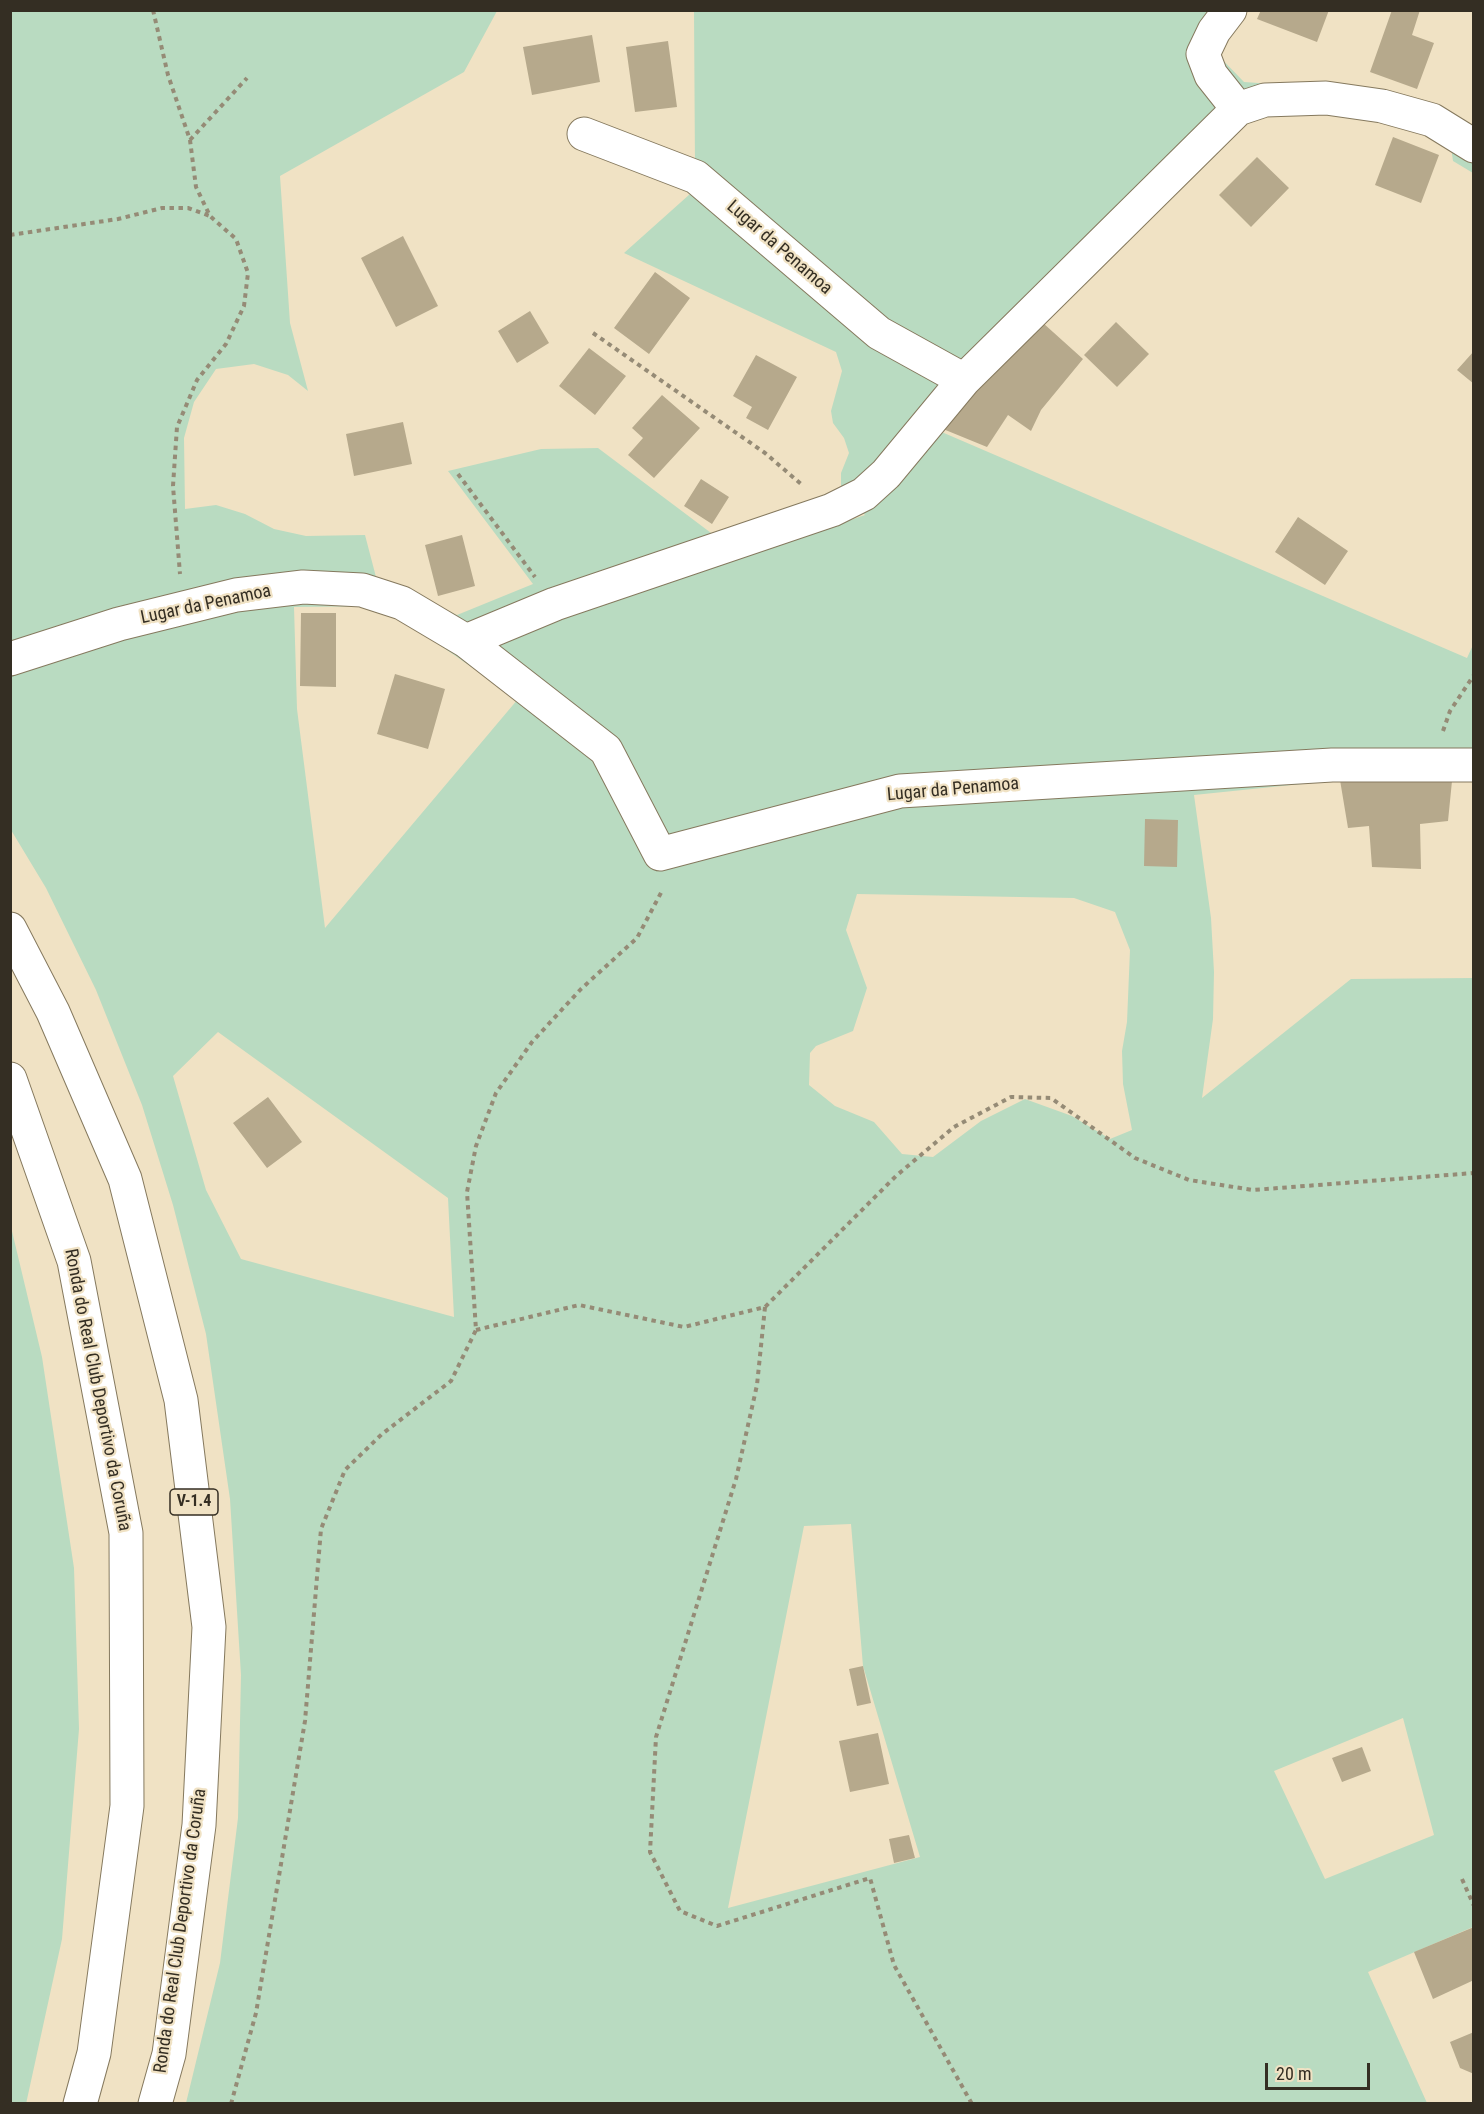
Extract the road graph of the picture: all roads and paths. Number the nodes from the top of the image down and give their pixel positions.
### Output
1 (153, 10) edge
2 (1230, 10) edge
3 (247, 78) dead end
4 (1238, 109) junction
5 (584, 134) dead end
6 (190, 140) junction
7 (1473, 146) edge
8 (210, 216) junction
9 (10, 235) edge
10 (592, 333) dead end
11 (964, 380) junction
12 (458, 474) dead end
13 (832, 510) junction
14 (555, 604) junction
15 (187, 607) junction
16 (466, 641) junction
17 (10, 659) edge
18 (1473, 675) edge
19 (1430, 765) junction
20 (1473, 765) edge
21 (660, 854) junction
22 (10, 929) edge
23 (10, 1078) edge
24 (1473, 1173) edge
25 (765, 1307) junction
26 (476, 1330) junction
27 (1462, 1880) dead end
28 (1473, 1906) edge
29 (80, 2103) edge
30 (155, 2103) edge
31 (231, 2103) edge
32 (972, 2103) edge

1 - 6 path
2 - 4 main road
3 - 6 path
4 - 7 main road
4 - 11 main road
5 - 11 main road, Lugar da Penamoa
6 - 8 path
8 - 9 path
8 - 15 path
10 - 13 path
11 - 13 main road
12 - 14 path
13 - 14 main road
14 - 16 main road
15 - 16 main road, Lugar da Penamoa
15 - 17 main road, Lugar da Penamoa
16 - 21 main road, Lugar da Penamoa
18 - 19 path
19 - 20 main road, Lugar da Penamoa
19 - 21 main road, Lugar da Penamoa
21 - 26 path
22 - 30 main road, Ronda do Real Club Deportivo da Coruña / V-1.4
23 - 29 main road, Ronda do Real Club Deportivo da Coruña
24 - 25 path
25 - 26 path
25 - 32 path
26 - 31 path
27 - 28 path

